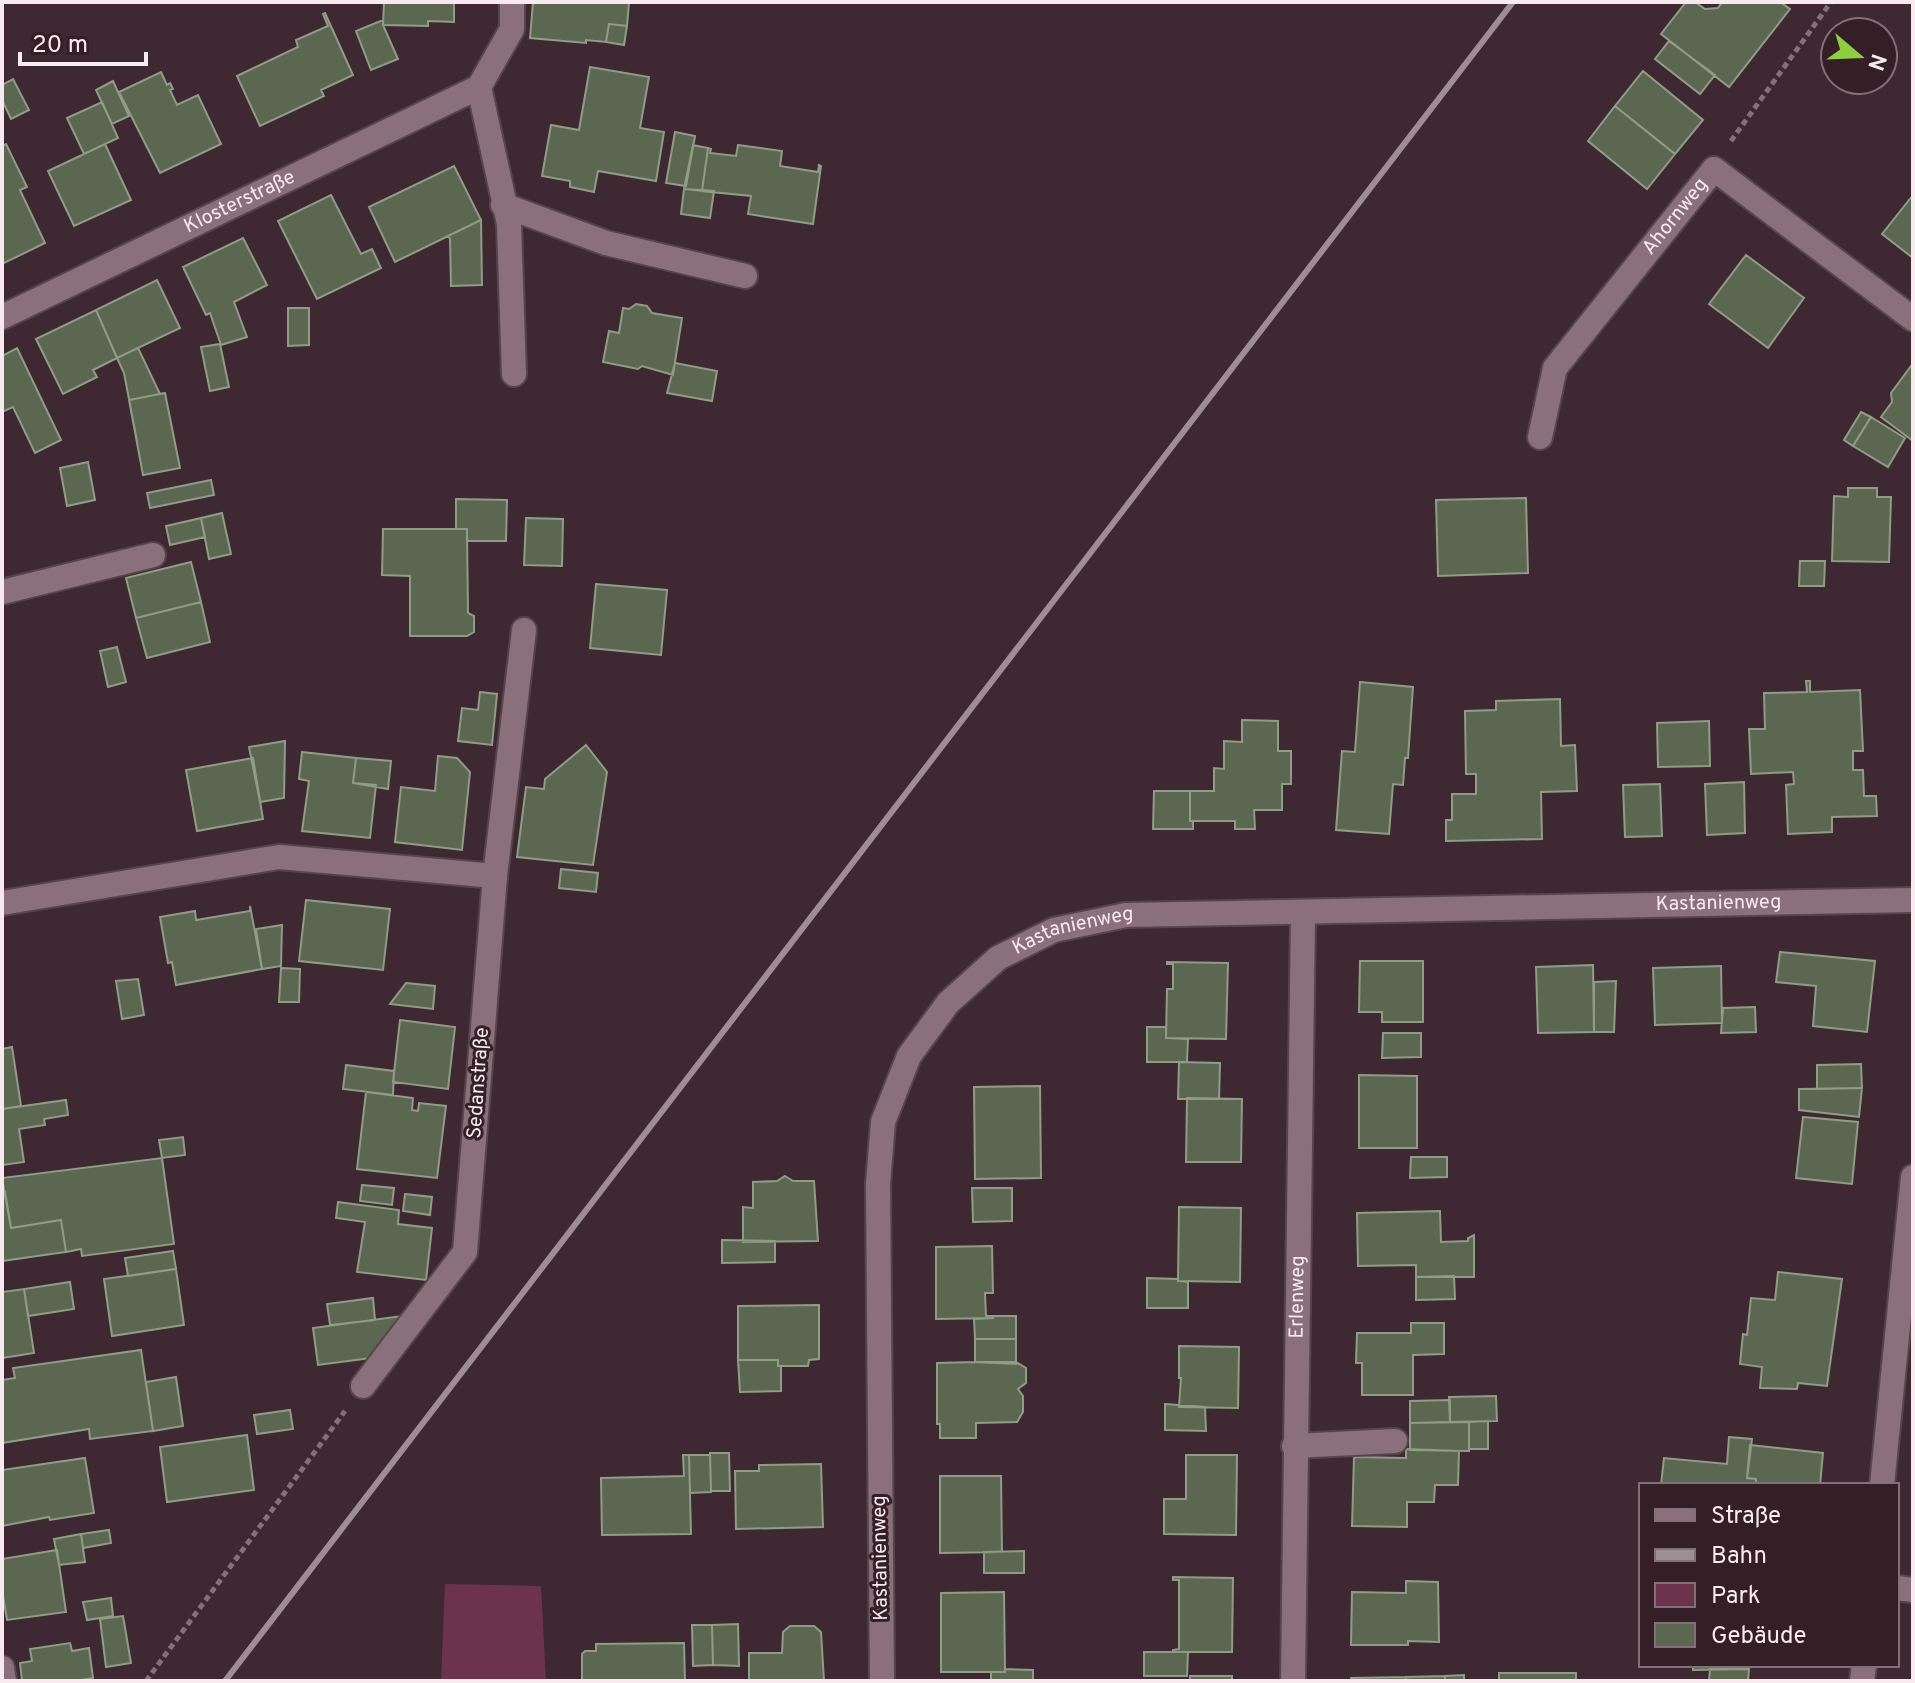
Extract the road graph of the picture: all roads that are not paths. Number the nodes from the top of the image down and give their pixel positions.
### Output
1 (512, 2) edge
2 (479, 87) junction
3 (503, 205) junction
4 (745, 276) dead end
5 (2, 317) edge
6 (1913, 319) edge
7 (514, 374) dead end
8 (1540, 437) dead end
9 (153, 555) dead end
10 (2, 592) edge
11 (524, 630) dead end
12 (495, 876) junction
13 (1913, 900) edge
14 (2, 903) edge
15 (1303, 913) junction
16 (1913, 1177) edge
17 (363, 1386) road end
18 (1395, 1441) dead end
19 (1294, 1446) junction
20 (1882, 1483) edge
21 (2, 1668) edge
22 (4, 1681) edge
23 (882, 1681) edge
24 (1293, 1681) edge

1 - 2 street
2 - 3 street
2 - 5 street, Klosterstraße
3 - 4 street
3 - 7 street
6 - 8 street, Ahornweg
9 - 10 street
11 - 12 street, Sedanstraße
12 - 14 street
12 - 17 street, Sedanstraße
13 - 15 street, Kastanienweg
15 - 19 street, Erlenweg
15 - 23 street, Kastanienweg
16 - 20 street
18 - 19 street
19 - 24 street, Erlenweg
21 - 22 street

